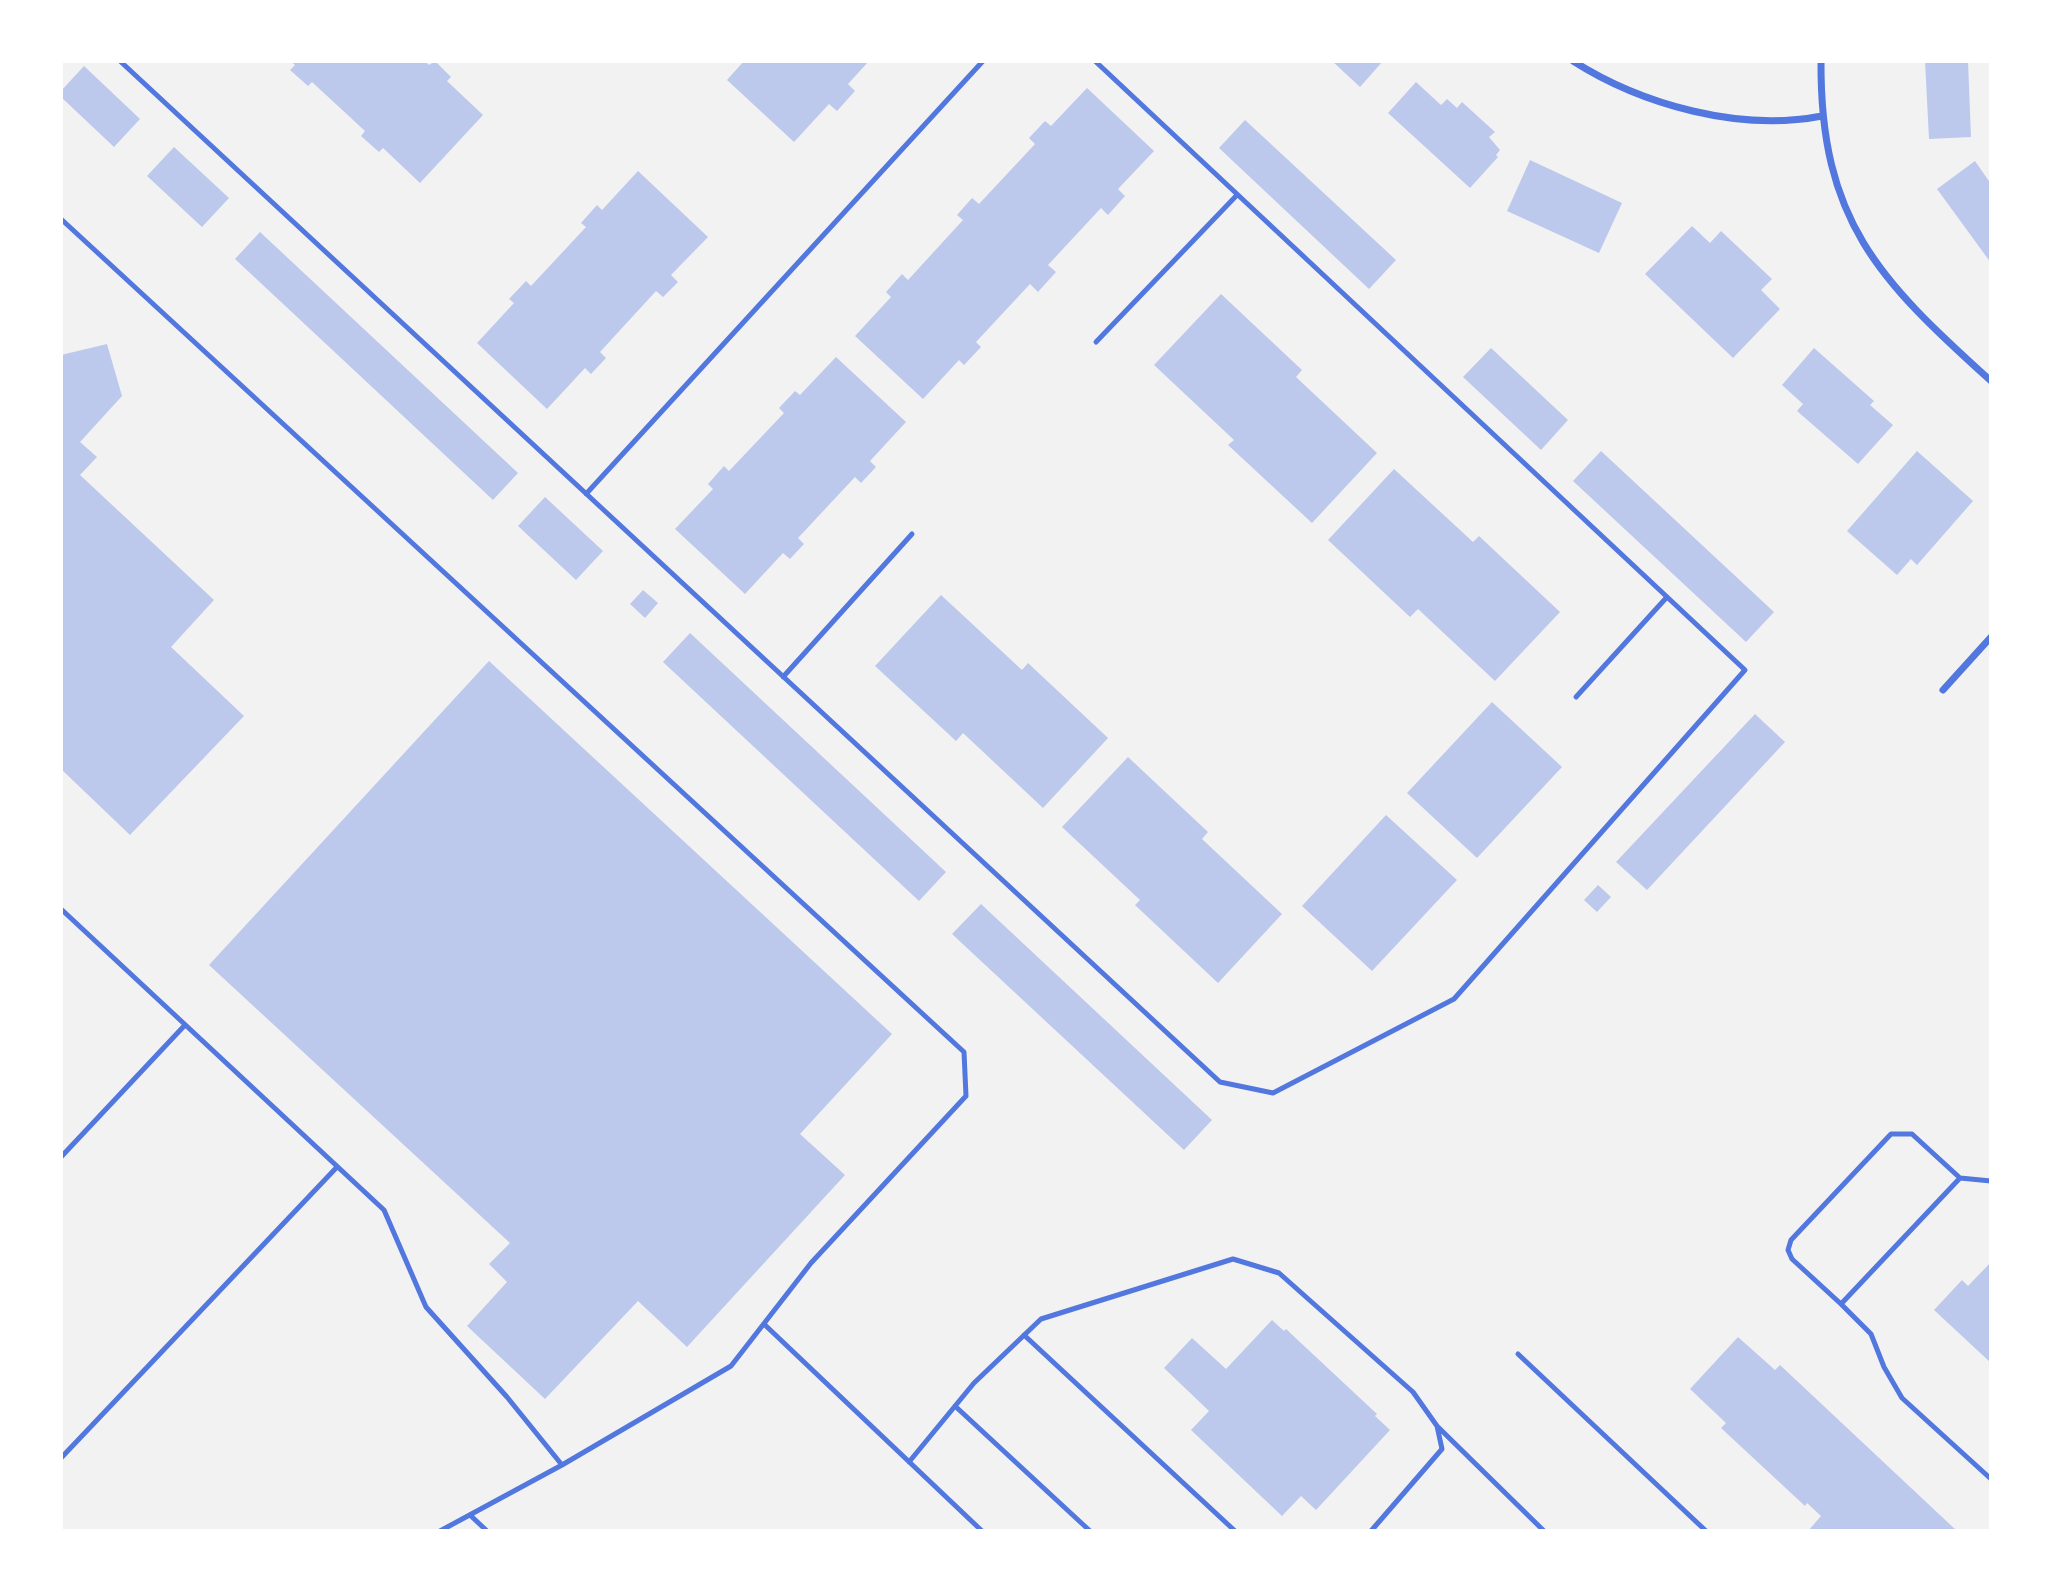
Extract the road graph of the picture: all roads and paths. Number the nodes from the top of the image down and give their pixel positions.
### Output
1 (120, 61) edge
2 (983, 61) edge
3 (1095, 61) edge
4 (1573, 61) edge
5 (1821, 61) edge
6 (1822, 116) junction
7 (1237, 195) junction
8 (61, 219) edge
9 (1096, 342) dead end
10 (1991, 381) edge
11 (586, 494) junction
12 (912, 534) dead end
13 (1667, 597) junction
14 (1991, 637) edge
15 (783, 677) junction
16 (1943, 690) dead end
17 (1576, 697) dead end
18 (61, 909) edge
19 (185, 1025) junction
20 (61, 1157) edge
21 (337, 1167) junction
22 (1960, 1178) junction
23 (1991, 1181) edge
24 (1841, 1304) junction
25 (765, 1325) junction
26 (1024, 1335) junction
27 (1518, 1354) dead end
28 (955, 1406) junction
29 (1437, 1426) junction
30 (61, 1458) edge
31 (909, 1462) junction
32 (562, 1465) junction
33 (1991, 1479) edge
34 (470, 1515) junction
35 (440, 1531) edge
36 (487, 1531) edge
37 (982, 1531) edge
38 (1090, 1531) edge
39 (1235, 1531) edge
40 (1371, 1531) edge
41 (1544, 1531) edge
42 (1706, 1531) edge

1 - 11 lane
2 - 11 lane
3 - 7 lane
4 - 6 street
5 - 6 street
6 - 10 street
7 - 9 lane
7 - 13 lane
8 - 25 lane
11 - 15 lane
12 - 15 lane
13 - 15 lane
13 - 17 lane
14 - 16 street
18 - 19 lane
19 - 20 lane
19 - 21 lane
21 - 30 lane
21 - 32 lane
22 - 23 lane
22 - 24 lane
22 - 24 lane
24 - 33 lane
25 - 31 lane
25 - 32 lane
26 - 28 lane
26 - 29 lane
26 - 39 lane
27 - 42 lane
28 - 31 lane
28 - 38 lane
29 - 40 lane
29 - 41 lane
31 - 37 lane
32 - 34 lane
34 - 35 lane
34 - 36 lane

